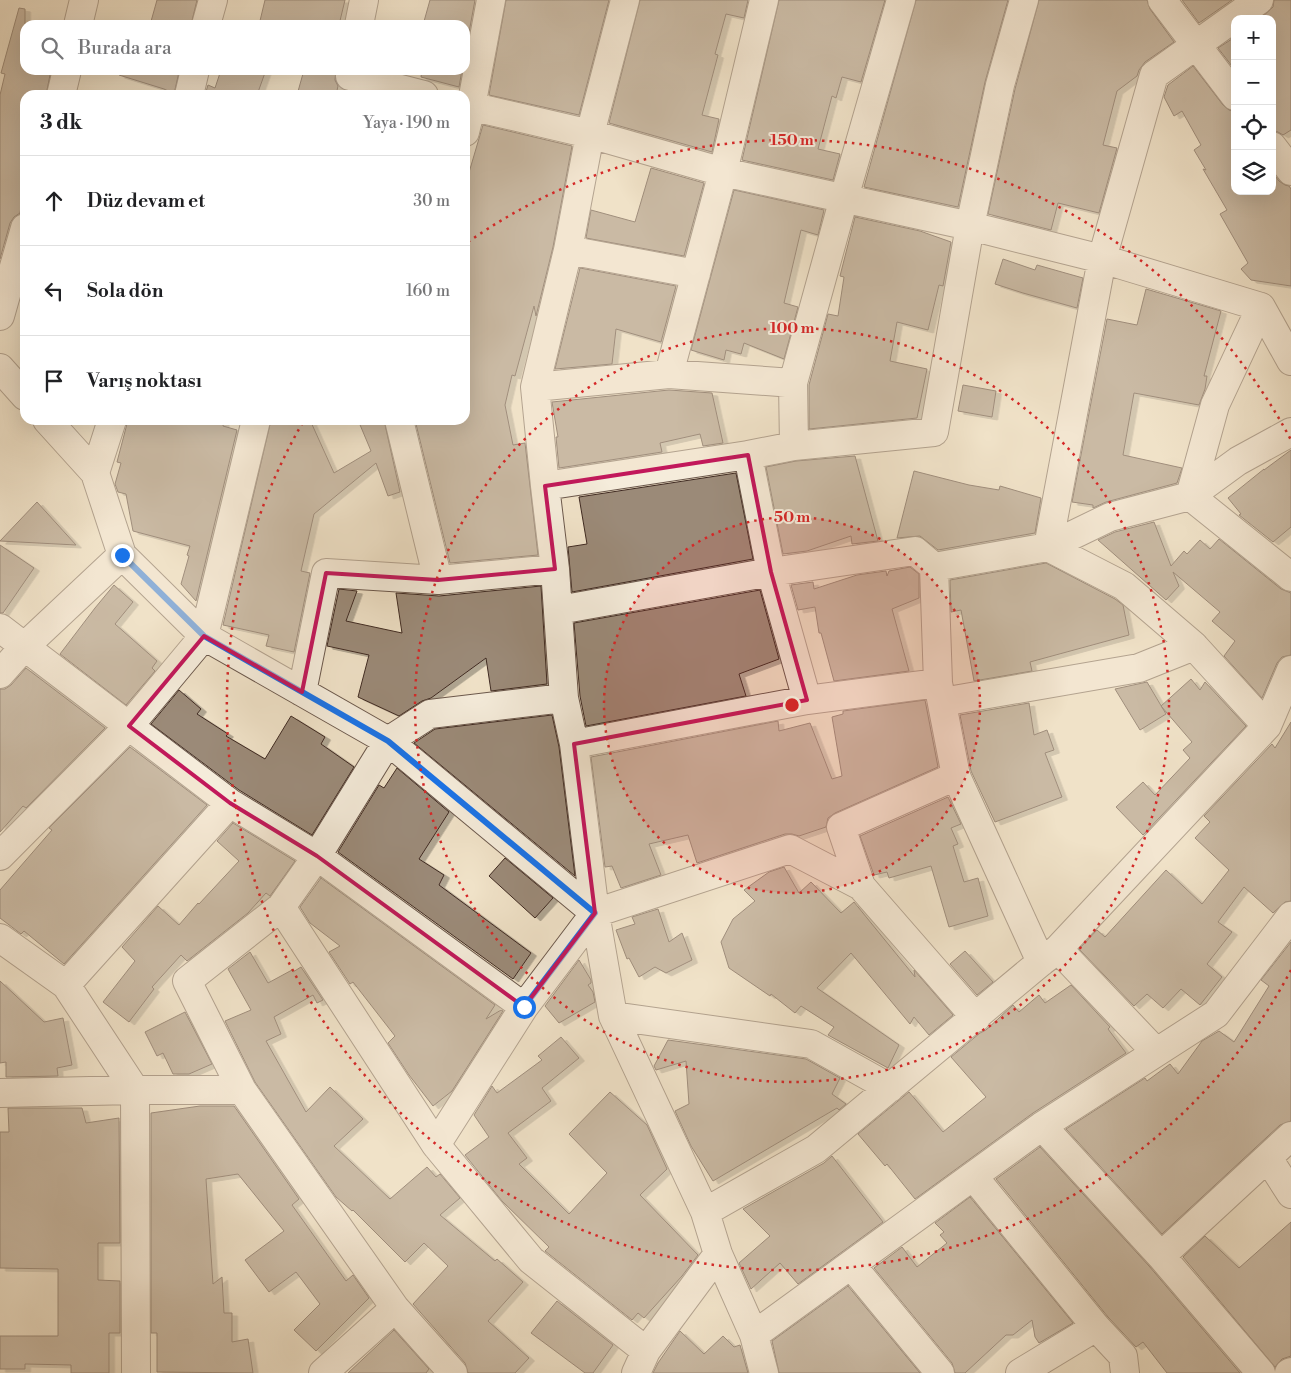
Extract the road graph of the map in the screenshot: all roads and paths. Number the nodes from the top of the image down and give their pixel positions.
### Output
1 (84, 0) edge
2 (212, 0) edge
3 (364, 0) edge
4 (491, 0) edge
5 (625, 0) edge
6 (764, 0) edge
7 (901, 0) edge
8 (1024, 0) edge
9 (1162, 0) edge
10 (1259, 0) edge
11 (79, 20) edge
12 (207, 20) edge
13 (361, 20) edge
14 (1196, 44) junction
15 (66, 75) edge
16 (194, 75) edge
17 (348, 80) edge
18 (62, 90) edge
19 (190, 90) edge
20 (399, 90) edge
21 (1231, 91) edge
22 (470, 101) edge
23 (470, 115) edge
24 (590, 134) junction
25 (723, 172) junction
26 (844, 198) junction
27 (970, 226) junction
28 (20, 246) edge
29 (568, 250) junction
30 (1102, 259) junction
31 (696, 274) junction
32 (1261, 307) junction
33 (0, 316) edge
34 (1291, 361) edge
35 (0, 368) edge
36 (669, 374) junction
37 (793, 383) junction
38 (535, 387) junction
39 (20, 390) edge
40 (51, 425) edge
41 (110, 425) edge
42 (255, 425) edge
43 (400, 425) edge
44 (1291, 432) edge
45 (794, 446) junction
46 (748, 455) junction
47 (95, 474) junction
48 (544, 486) junction
49 (1190, 496) junction
50 (1048, 547) junction
51 (122, 555) junction
52 (934, 567) junction
53 (555, 569) junction
54 (771, 572) junction
55 (1291, 577) edge
56 (438, 580) junction
57 (559, 610) junction
58 (0, 628) edge
59 (204, 636) junction
60 (1194, 646) junction
61 (24, 647) junction
62 (1291, 670) edge
63 (0, 674) edge
64 (302, 692) junction
65 (940, 692) junction
66 (564, 698) junction
67 (806, 700) junction
68 (129, 726) junction
69 (1267, 726) junction
70 (388, 741) junction
71 (574, 744) junction
72 (956, 776) junction
73 (230, 803) junction
74 (0, 856) edge
75 (317, 856) junction
76 (861, 886) junction
77 (281, 908) junction
78 (595, 913) junction
79 (1291, 916) edge
80 (0, 938) edge
81 (1049, 956) junction
82 (66, 986) junction
83 (524, 1007) junction
84 (613, 1016) junction
85 (976, 1018) junction
86 (1156, 1052) junction
87 (890, 1088) junction
88 (135, 1090) junction
89 (242, 1090) junction
90 (0, 1092) edge
91 (1042, 1126) junction
92 (1291, 1136) edge
93 (436, 1145) junction
94 (1268, 1158) junction
95 (973, 1176) junction
96 (1291, 1194) edge
97 (705, 1212) junction
98 (718, 1254) junction
99 (1161, 1256) junction
100 (852, 1266) junction
101 (395, 1308) junction
102 (1096, 1327) junction
103 (754, 1335) junction
104 (641, 1362) edge
105 (1023, 1372) edge
106 (136, 1373) edge
107 (323, 1373) edge
108 (453, 1373) edge
109 (764, 1373) edge
110 (940, 1373) edge
111 (1125, 1373) edge
112 (1261, 1373) edge

1 - 11 street
2 - 12 street
3 - 13 street
4 - 22 street
5 - 24 street
6 - 25 street
7 - 26 street
8 - 27 street
9 - 14 street
10 - 14 street
14 - 21 street
14 - 30 street
15 - 18 street
16 - 19 street
17 - 20 street
23 - 24 street
24 - 25 street
24 - 29 street
25 - 26 street
25 - 31 street
26 - 27 street
26 - 37 street
27 - 30 street
27 - 45 street
28 - 33 street
29 - 31 street
29 - 38 street
30 - 32 street
30 - 50 street
31 - 36 street
32 - 34 street
32 - 49 street
35 - 39 street
36 - 37 street
36 - 38 street
37 - 45 street
38 - 48 street
40 - 47 street
41 - 47 street
42 - 59 street
43 - 56 street
44 - 49 street
45 - 46 street
46 - 48 street
46 - 54 street
47 - 51 street
48 - 53 street
49 - 50 street
49 - 55 street
50 - 52 street
50 - 60 street
51 - 59 street
51 - 61 street
52 - 54 street
52 - 65 street
53 - 56 street
53 - 57 street
54 - 57 street
54 - 67 street
56 - 64 street
57 - 66 street
58 - 61 street
59 - 64 street
59 - 68 street
60 - 65 street
60 - 69 street
61 - 63 street
61 - 68 street
62 - 69 street
64 - 70 street
65 - 67 street
65 - 72 street
66 - 70 street
66 - 71 street
67 - 71 street
68 - 73 street
68 - 74 street
69 - 81 street
70 - 75 street
70 - 78 street
71 - 78 street
72 - 76 street
72 - 81 street
73 - 75 street
73 - 82 street
75 - 77 street
75 - 83 street
76 - 78 street
76 - 85 street
77 - 89 street
77 - 93 street
78 - 83 street
78 - 84 street
79 - 86 street
80 - 82 street
81 - 85 street
81 - 86 street
82 - 88 street
83 - 93 street
84 - 87 street
84 - 97 street
85 - 87 street
86 - 91 street
87 - 97 street
88 - 89 street
88 - 90 street
88 - 106 street
89 - 101 street
91 - 95 street
91 - 99 street
92 - 94 street
93 - 104 street
94 - 96 street
94 - 99 street
95 - 100 street
95 - 102 street
97 - 98 street
98 - 103 street
98 - 104 street
99 - 112 street
100 - 103 street
100 - 110 street
101 - 107 street
101 - 108 street
102 - 105 street
102 - 111 street
103 - 109 street

